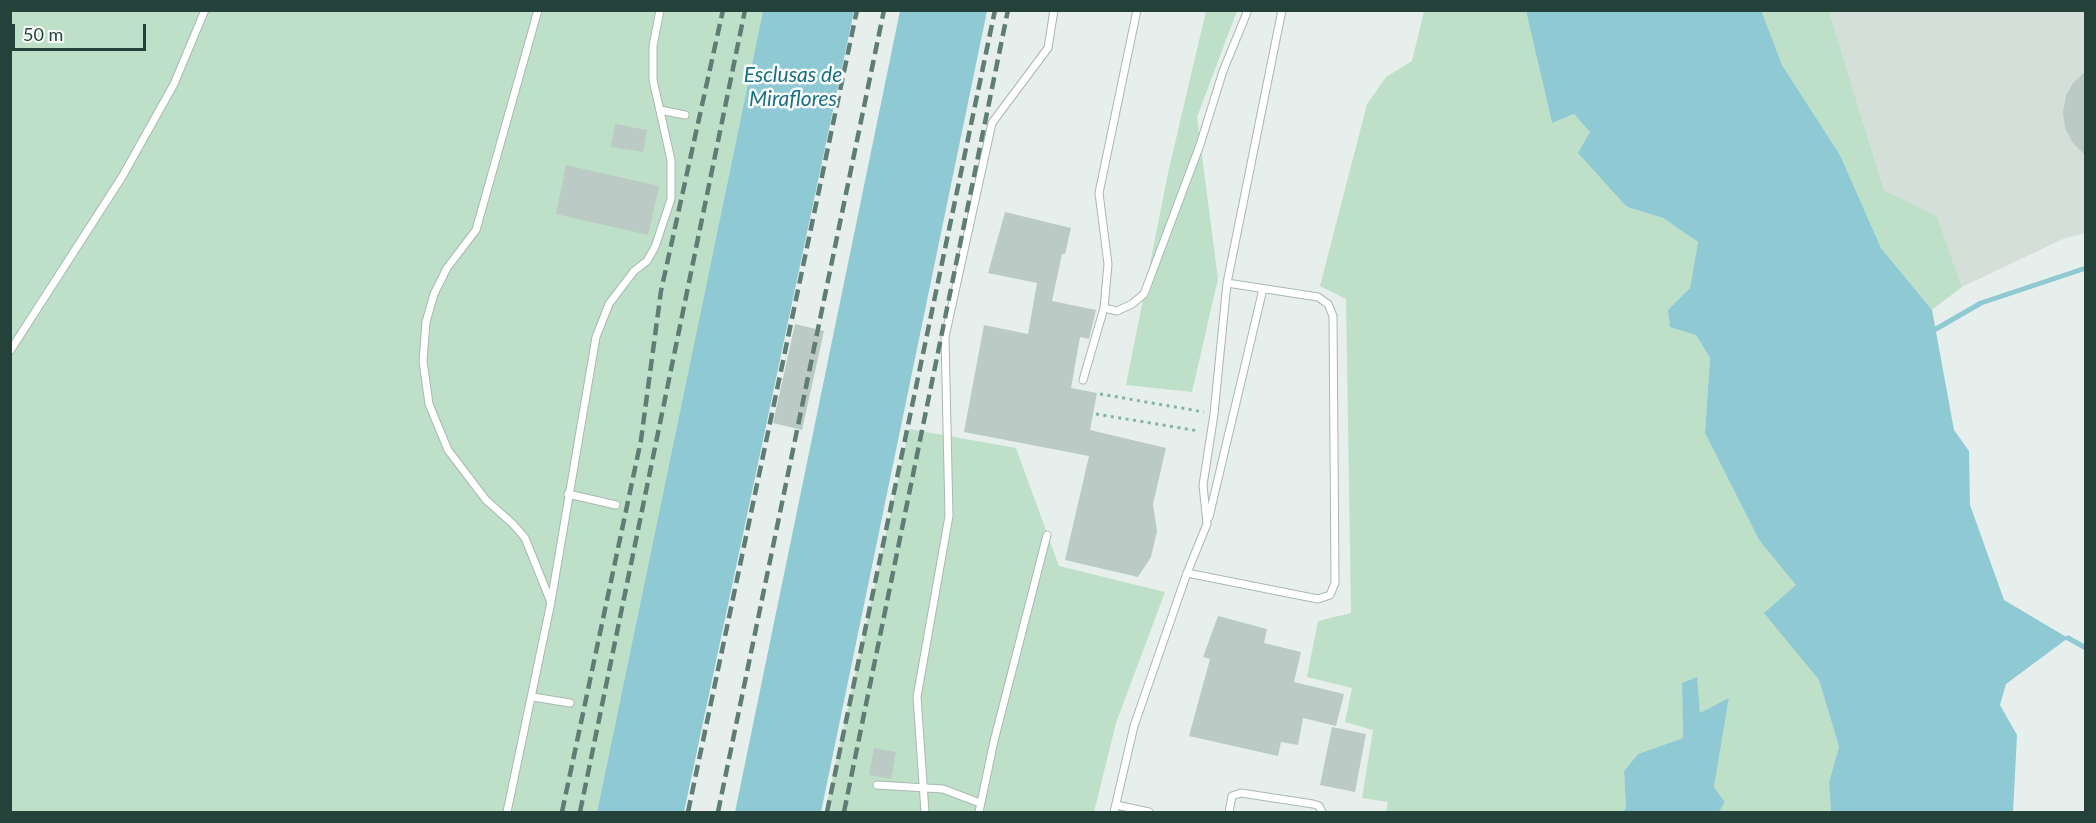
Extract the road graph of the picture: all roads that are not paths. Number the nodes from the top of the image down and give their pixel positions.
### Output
1 (205, 10) edge
2 (538, 10) edge
3 (660, 10) edge
4 (1054, 10) edge
5 (1137, 10) edge
6 (1248, 10) edge
7 (1282, 10) edge
8 (660, 110) junction
9 (685, 116) dead end
10 (1227, 283) junction
11 (1263, 289) junction
12 (1104, 308) junction
13 (10, 351) edge
14 (1083, 380) dead end
15 (568, 495) junction
16 (616, 505) dead end
17 (1208, 524) junction
18 (1047, 535) dead end
19 (1187, 573) junction
20 (551, 602) junction
21 (533, 697) junction
22 (570, 703) dead end
23 (877, 785) dead end
24 (923, 788) junction
25 (980, 803) junction
26 (1115, 809) edge
27 (507, 813) edge
28 (925, 813) edge
29 (979, 813) edge
30 (1149, 813) edge
31 (1229, 813) edge
32 (1322, 813) edge

1 - 13 lane
2 - 20 lane
3 - 8 lane
4 - 24 lane
5 - 12 lane
6 - 12 lane
7 - 10 lane
8 - 9 lane
8 - 15 lane
10 - 11 lane
10 - 17 lane
11 - 17 lane
11 - 19 lane
12 - 14 lane
15 - 16 lane
15 - 20 lane
17 - 19 lane
18 - 25 lane
19 - 26 lane
20 - 21 lane
21 - 22 lane
21 - 27 lane
23 - 24 lane
24 - 25 lane
24 - 28 lane
25 - 29 lane
26 - 30 lane
31 - 32 lane

